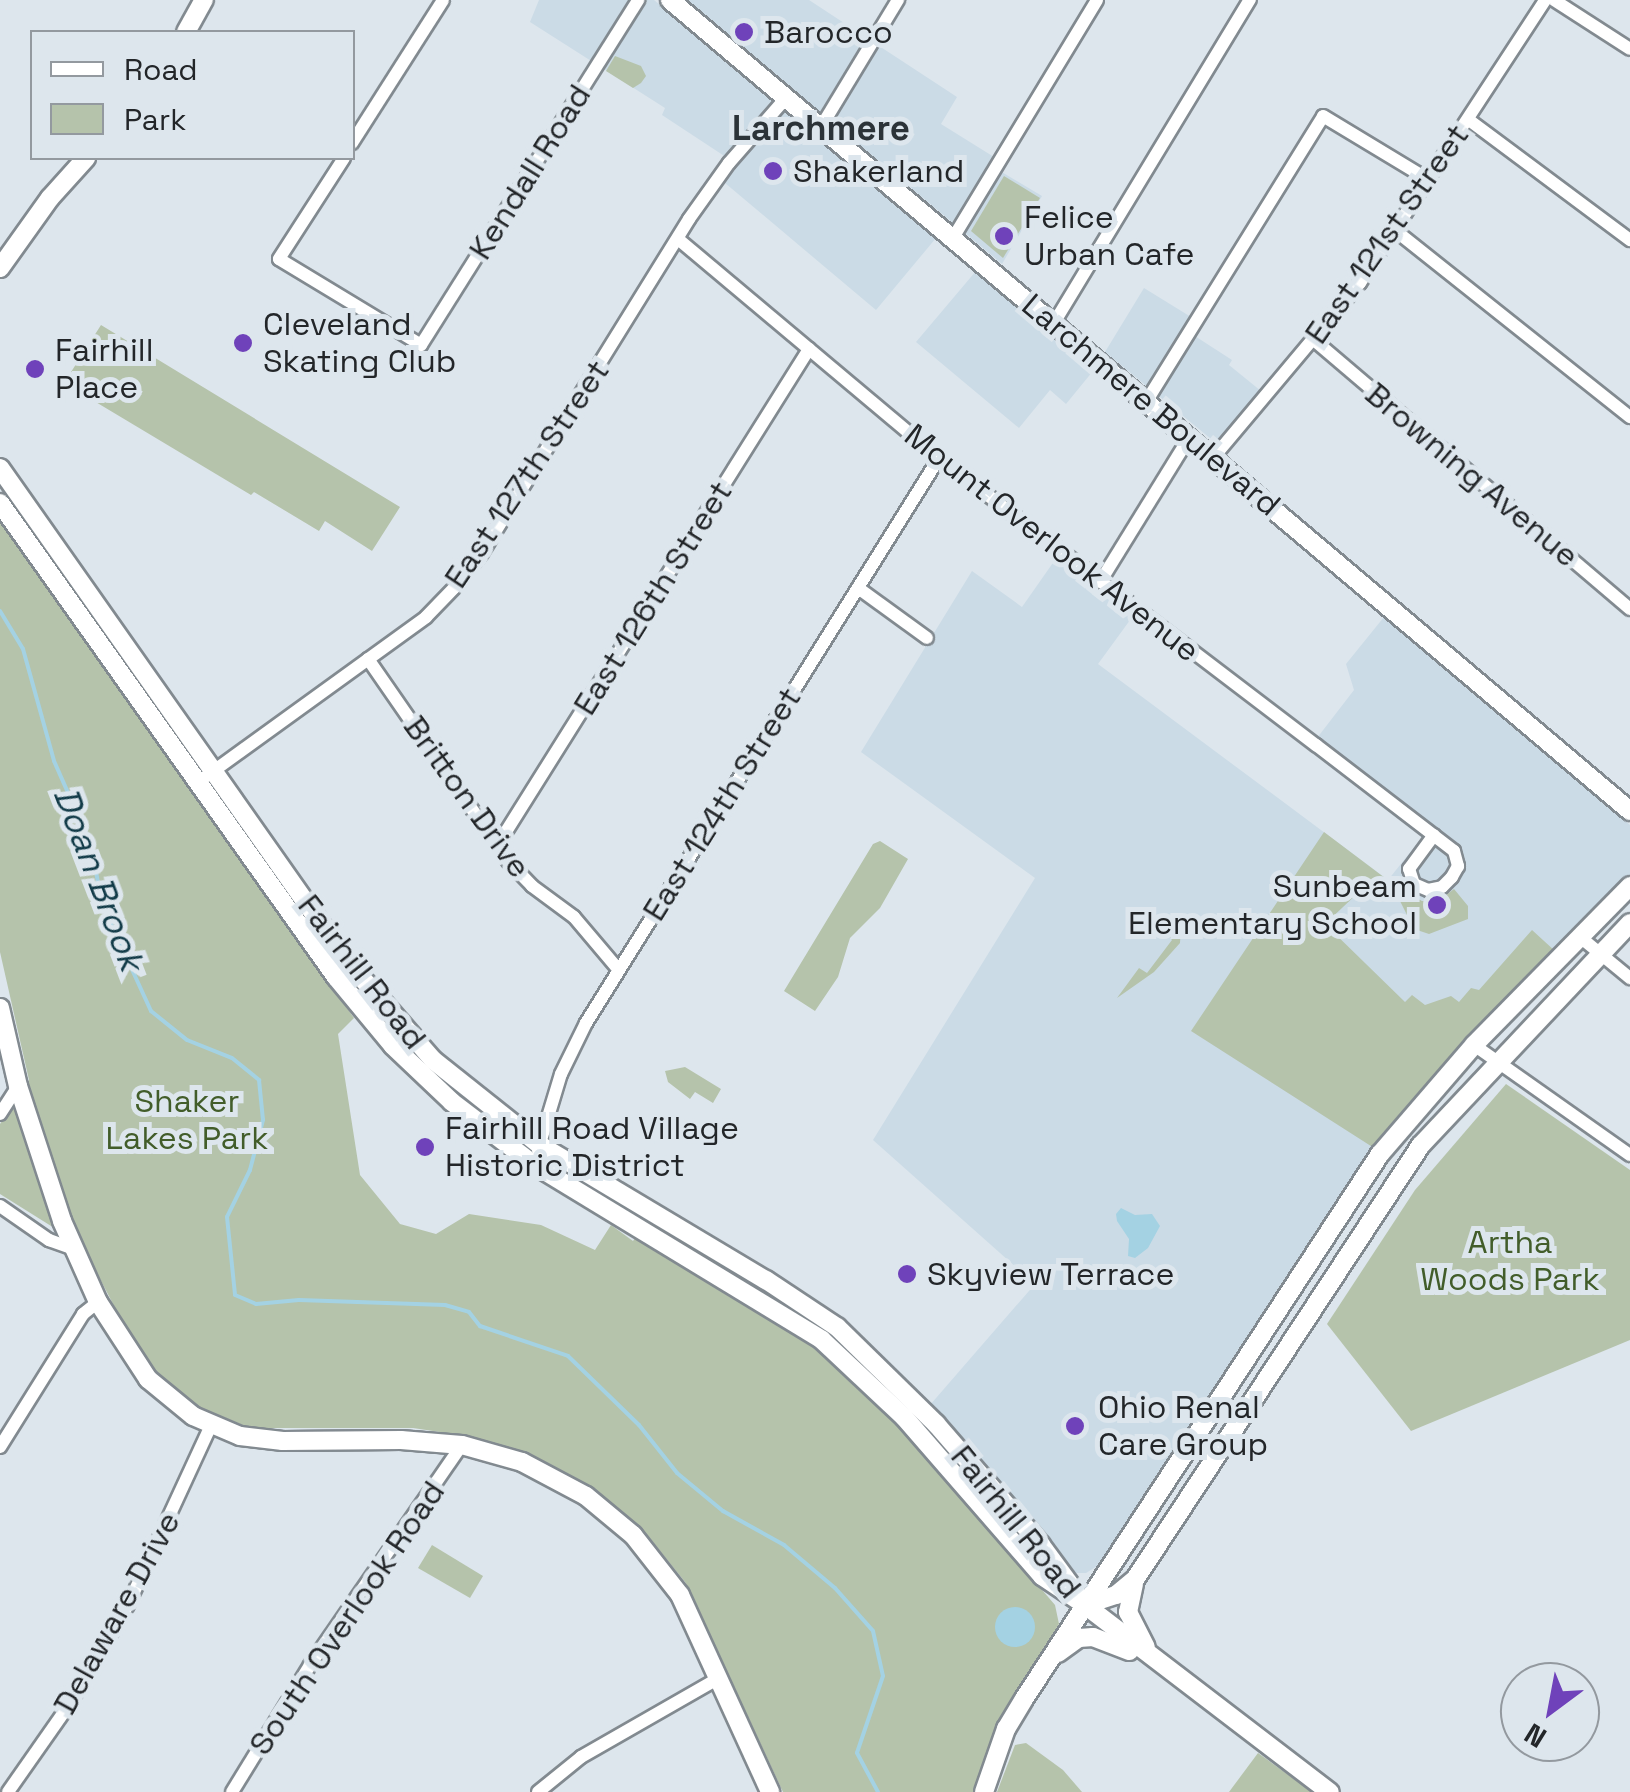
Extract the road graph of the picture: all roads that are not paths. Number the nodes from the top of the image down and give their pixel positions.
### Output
1 (204, 0) edge
2 (443, 0) edge
3 (638, 0) edge
4 (671, 0) edge
5 (898, 0) edge
6 (1097, 0) edge
7 (1250, 0) edge
8 (1545, 0) edge
9 (1554, 0) edge
10 (187, 30) edge
11 (1630, 49) edge
12 (786, 98) junction
13 (1468, 120) junction
14 (821, 127) junction
15 (355, 139) edge
16 (84, 160) edge
17 (343, 160) edge
18 (1429, 180) junction
19 (1396, 230) junction
20 (953, 238) junction
21 (678, 239) junction
22 (1630, 240) edge
23 (0, 268) edge
24 (1054, 323) junction
25 (1314, 340) junction
26 (809, 349) junction
27 (1146, 402) junction
28 (1630, 417) edge
29 (1189, 438) junction
30 (939, 458) junction
31 (1214, 458) junction
32 (0, 468) edge
33 (0, 503) edge
34 (52, 543) junction
35 (37, 555) junction
36 (1100, 582) junction
37 (858, 588) junction
38 (1630, 610) edge
39 (927, 638) dead end
40 (368, 659) junction
41 (205, 777) junction
42 (1630, 811) edge
43 (1434, 835) dead end
44 (497, 846) junction
45 (1630, 886) edge
46 (1630, 923) edge
47 (1580, 937) junction
48 (1601, 954) junction
49 (618, 969) junction
50 (1630, 978) edge
51 (0, 1008) edge
52 (1474, 1046) junction
53 (1497, 1062) junction
54 (434, 1074) junction
55 (18, 1086) junction
56 (0, 1114) edge
57 (540, 1146) junction
58 (1630, 1154) edge
59 (533, 1164) junction
60 (0, 1206) edge
61 (1334, 1224) junction
62 (1357, 1238) junction
63 (74, 1249) junction
64 (98, 1302) junction
65 (790, 1306) junction
66 (904, 1403) junction
67 (211, 1426) junction
68 (939, 1428) junction
69 (924, 1441) junction
70 (462, 1445) junction
71 (1190, 1445) junction
72 (0, 1447) edge
73 (1212, 1460) junction
74 (1136, 1578) junction
75 (1086, 1605) junction
76 (1046, 1664) junction
77 (1162, 1667) junction
78 (719, 1678) junction
79 (544, 1789) edge
80 (8, 1792) edge
81 (232, 1792) edge
82 (770, 1792) edge
83 (984, 1792) edge
84 (1330, 1792) edge

1 - 10 main road
2 - 15 street
3 - 17 street, Kendall Road
4 - 12 main road, Larchmere Boulevard
5 - 14 street
6 - 20 street
7 - 24 street
8 - 13 street, East 121st Street
9 - 11 street
12 - 14 main road, Larchmere Boulevard
12 - 21 street, East 127th Street
13 - 18 street, East 121st Street
13 - 22 street
14 - 20 main road, Larchmere Boulevard
16 - 23 main road
18 - 19 street, East 121st Street
18 - 27 street
19 - 25 street, East 121st Street
19 - 28 street
20 - 24 main road, Larchmere Boulevard
21 - 26 street, Mount Overlook Avenue
21 - 40 street, East 127th Street
24 - 27 main road, Larchmere Boulevard
25 - 31 street, East 121st Street
25 - 38 street, Browning Avenue
26 - 30 street, Mount Overlook Avenue
26 - 44 street, East 126th Street
27 - 29 main road, Larchmere Boulevard
29 - 31 main road, Larchmere Boulevard
29 - 36 street
30 - 36 street, Mount Overlook Avenue
30 - 37 street, East 124th Street
31 - 42 main road, Larchmere Boulevard
32 - 34 main road, Fairhill Road
33 - 35 main road, Fairhill Road
34 - 35 main road
34 - 41 main road, Fairhill Road
35 - 41 main road, Fairhill Road
36 - 43 street, Mount Overlook Avenue
37 - 39 street
37 - 49 street, East 124th Street
40 - 41 street, East 127th Street
40 - 44 street, Britton Drive
41 - 54 main road, Fairhill Road
44 - 49 street, Britton Drive
45 - 47 main road
46 - 48 main road
47 - 48 street
47 - 52 main road
48 - 50 street
48 - 53 main road
49 - 57 street, East 124th Street
51 - 55 main road
52 - 53 street
52 - 61 main road
53 - 58 street
53 - 62 main road
54 - 57 main road, Fairhill Road
54 - 59 main road, Fairhill Road
55 - 56 street
55 - 63 main road
57 - 59 street, East 124th Street
57 - 65 main road, Fairhill Road
59 - 65 main road, Fairhill Road
60 - 63 street
61 - 62 street
61 - 71 main road
62 - 73 main road
63 - 64 main road
64 - 67 main road
64 - 72 street
65 - 66 main road, Fairhill Road
66 - 68 main road, Fairhill Road
66 - 69 main road, Fairhill Road
67 - 70 main road
67 - 80 street, Delaware Drive
68 - 69 main road
68 - 75 main road, Fairhill Road
69 - 75 main road, Fairhill Road
70 - 78 main road
70 - 81 street, South Overlook Road
71 - 73 street
71 - 75 main road
73 - 74 main road
74 - 75 main road
74 - 77 main road
75 - 76 main road
75 - 77 main road
76 - 77 main road
76 - 83 main road
77 - 84 main road
78 - 79 street
78 - 82 main road

